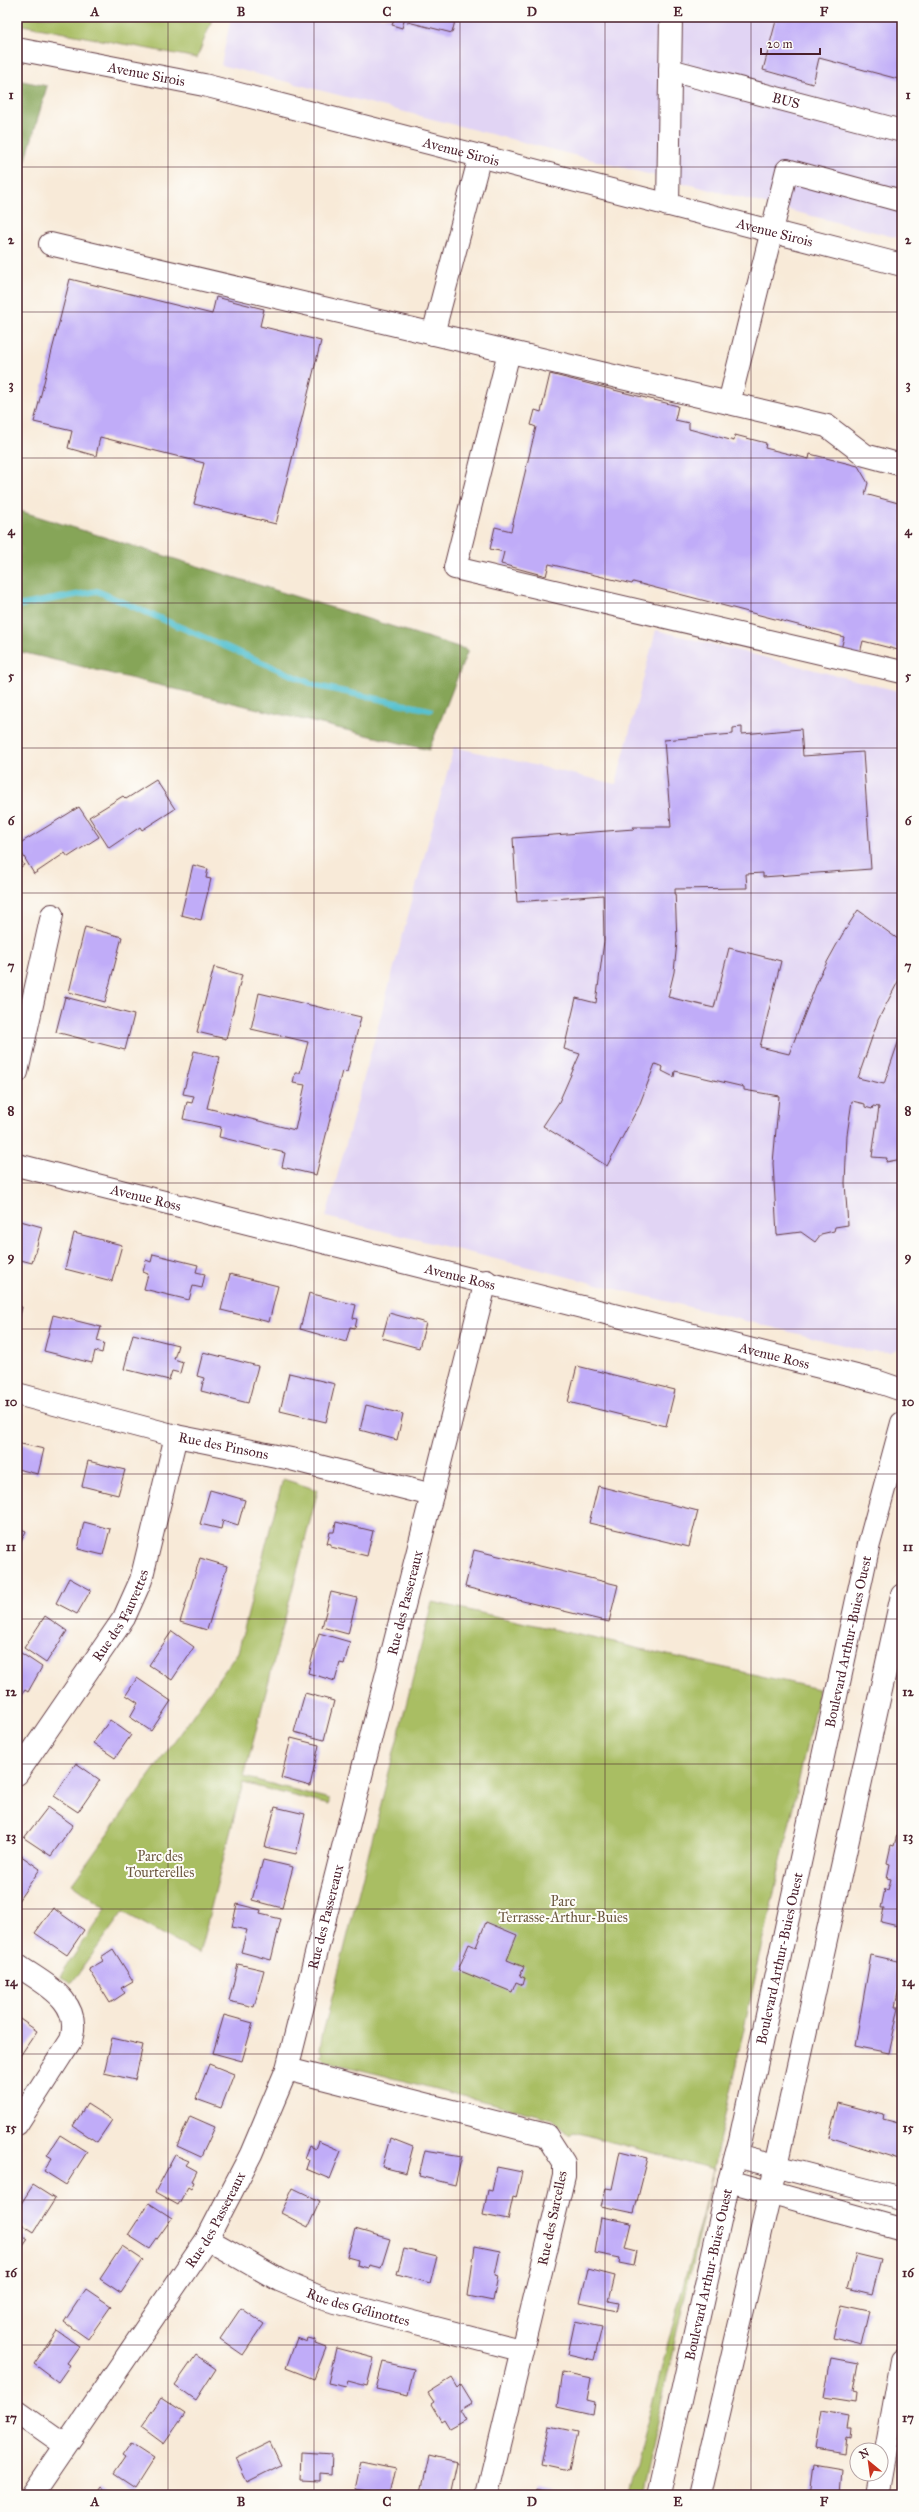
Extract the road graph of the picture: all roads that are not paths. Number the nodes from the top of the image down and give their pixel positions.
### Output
1 (671, 17) edge
2 (17, 49) edge
3 (670, 70) junction
4 (902, 131) edge
5 (480, 156) junction
6 (902, 200) edge
7 (668, 205) junction
8 (771, 231) junction
9 (50, 244) dead end
10 (902, 264) edge
11 (433, 334) junction
12 (509, 352) junction
13 (729, 403) junction
14 (902, 465) edge
15 (902, 672) edge
16 (52, 915) dead end
17 (17, 1072) edge
18 (17, 1165) edge
19 (486, 1281) junction
20 (902, 1390) edge
21 (17, 1394) edge
22 (902, 1423) edge
23 (176, 1436) junction
24 (432, 1495) junction
25 (902, 1595) edge
26 (17, 1774) edge
27 (17, 1965) edge
28 (287, 2069) junction
29 (17, 2124) edge
30 (736, 2156) junction
31 (775, 2166) junction
32 (729, 2181) junction
33 (770, 2193) junction
34 (902, 2198) edge
35 (902, 2229) edge
36 (207, 2239) junction
37 (520, 2350) junction
38 (902, 2360) edge
39 (17, 2411) edge
40 (66, 2445) junction
41 (893, 2464) edge
42 (32, 2495) edge
43 (488, 2495) edge
44 (659, 2495) edge
45 (700, 2495) edge
46 (878, 2495) edge

1 - 3 street
2 - 5 street, Avenue Sirois
3 - 4 street, BUS
3 - 7 street
5 - 7 street, Avenue Sirois
5 - 11 street
6 - 8 street
7 - 8 street, Avenue Sirois
8 - 10 street, Avenue Sirois
8 - 13 street
9 - 11 street
11 - 12 street
12 - 13 street
12 - 15 street
13 - 14 street
16 - 17 street
18 - 19 street, Avenue Ross
19 - 20 street, Avenue Ross
19 - 24 street, Rue des Passereaux
21 - 23 street, Rue des Pinsons
22 - 30 street, Boulevard Arthur-Buies Ouest
23 - 24 street, Rue des Pinsons
23 - 26 street, Rue des Fauvettes
24 - 28 street, Rue des Passereaux
25 - 31 street
27 - 29 street
28 - 36 street, Rue des Passereaux
28 - 37 street, Rue des Sarcelles
30 - 31 street
30 - 32 street, Boulevard Arthur-Buies Ouest
31 - 33 street
31 - 34 street
32 - 33 street
32 - 44 street, Boulevard Arthur-Buies Ouest
33 - 35 street
33 - 45 street
36 - 37 street, Rue des Gélinottes
36 - 40 street, Rue des Passereaux
37 - 43 street, Rue des Sarcelles
38 - 41 street
39 - 40 street
40 - 42 street, Rue des Passereaux
41 - 46 street

